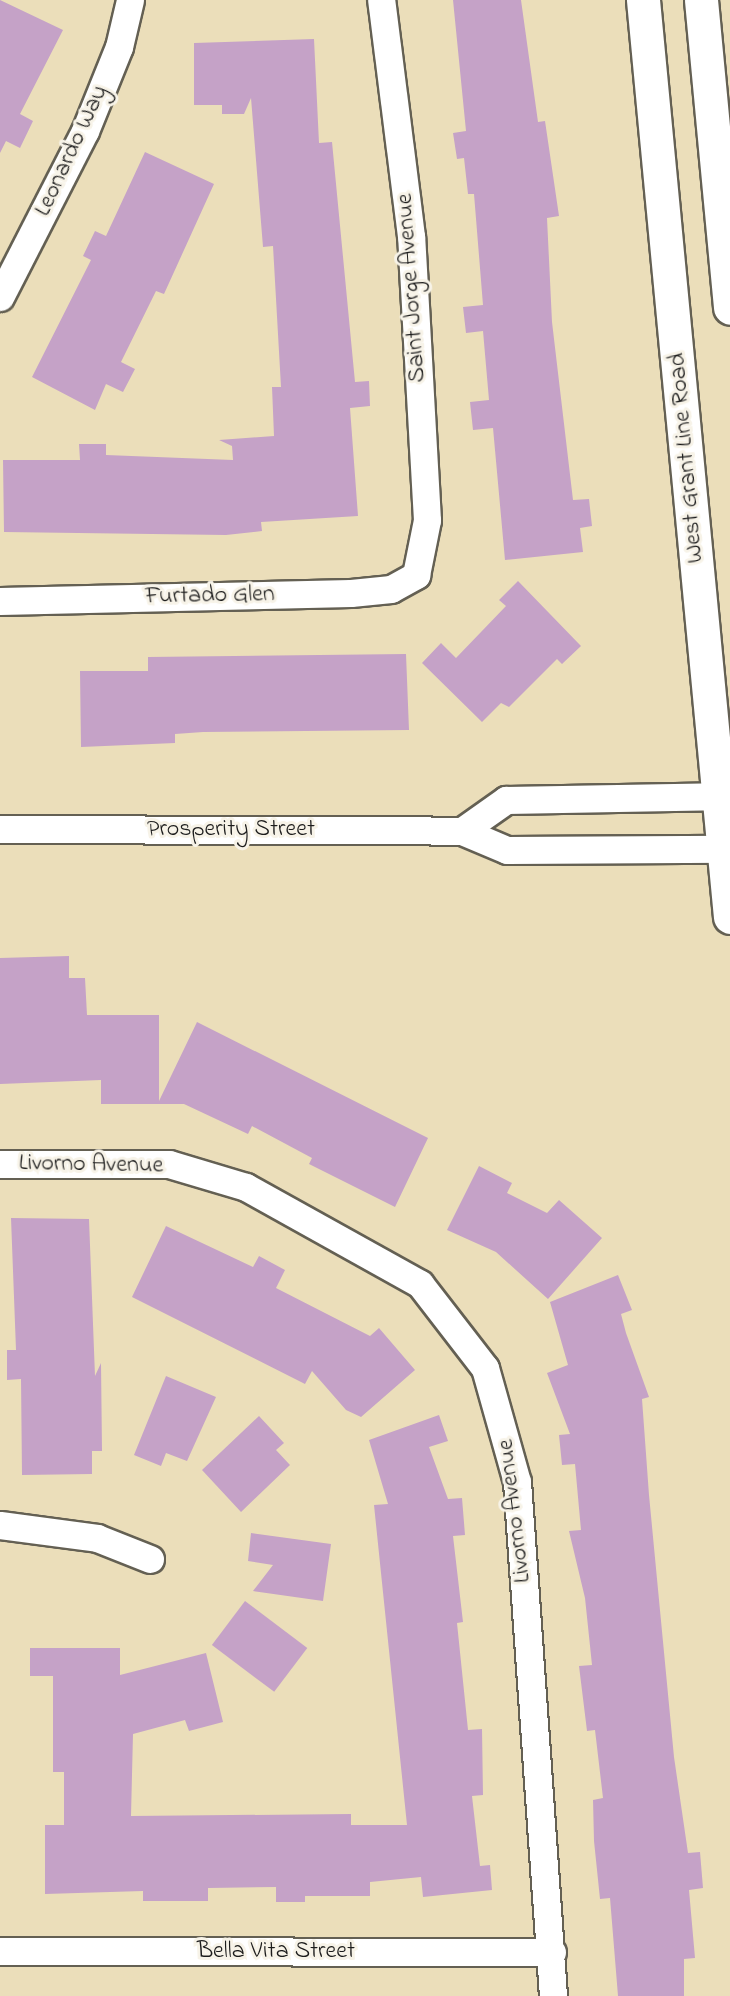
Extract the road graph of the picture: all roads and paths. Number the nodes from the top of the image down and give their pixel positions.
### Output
1 (130, 0) edge
2 (381, 0) edge
3 (643, 0) edge
4 (701, 0) edge
5 (0, 297) edge
6 (730, 308) edge
7 (416, 575) joint
8 (0, 601) edge
9 (725, 796) edge
10 (0, 829) edge
11 (462, 831) junction
12 (727, 849) edge
13 (730, 917) edge
14 (0, 1164) edge
15 (0, 1525) edge
16 (150, 1559) dead end
17 (0, 1951) edge
18 (552, 1953) junction
19 (553, 1996) edge

1 - 5 street, Leonardo Way
2 - 7 street, Saint Jorge Avenue
3 - 9 main road, West Grant Line Road
4 - 6 main road
7 - 8 street, Furtado Glen
9 - 11 street
9 - 12 main road, West Grant Line Road
10 - 11 street, Prosperity Street
11 - 12 street, Prosperity Street
12 - 13 main road, West Grant Line Road
14 - 18 street, Livorno Avenue
15 - 16 street
17 - 18 street, Bella Vita Street
18 - 19 street, Livorno Avenue

